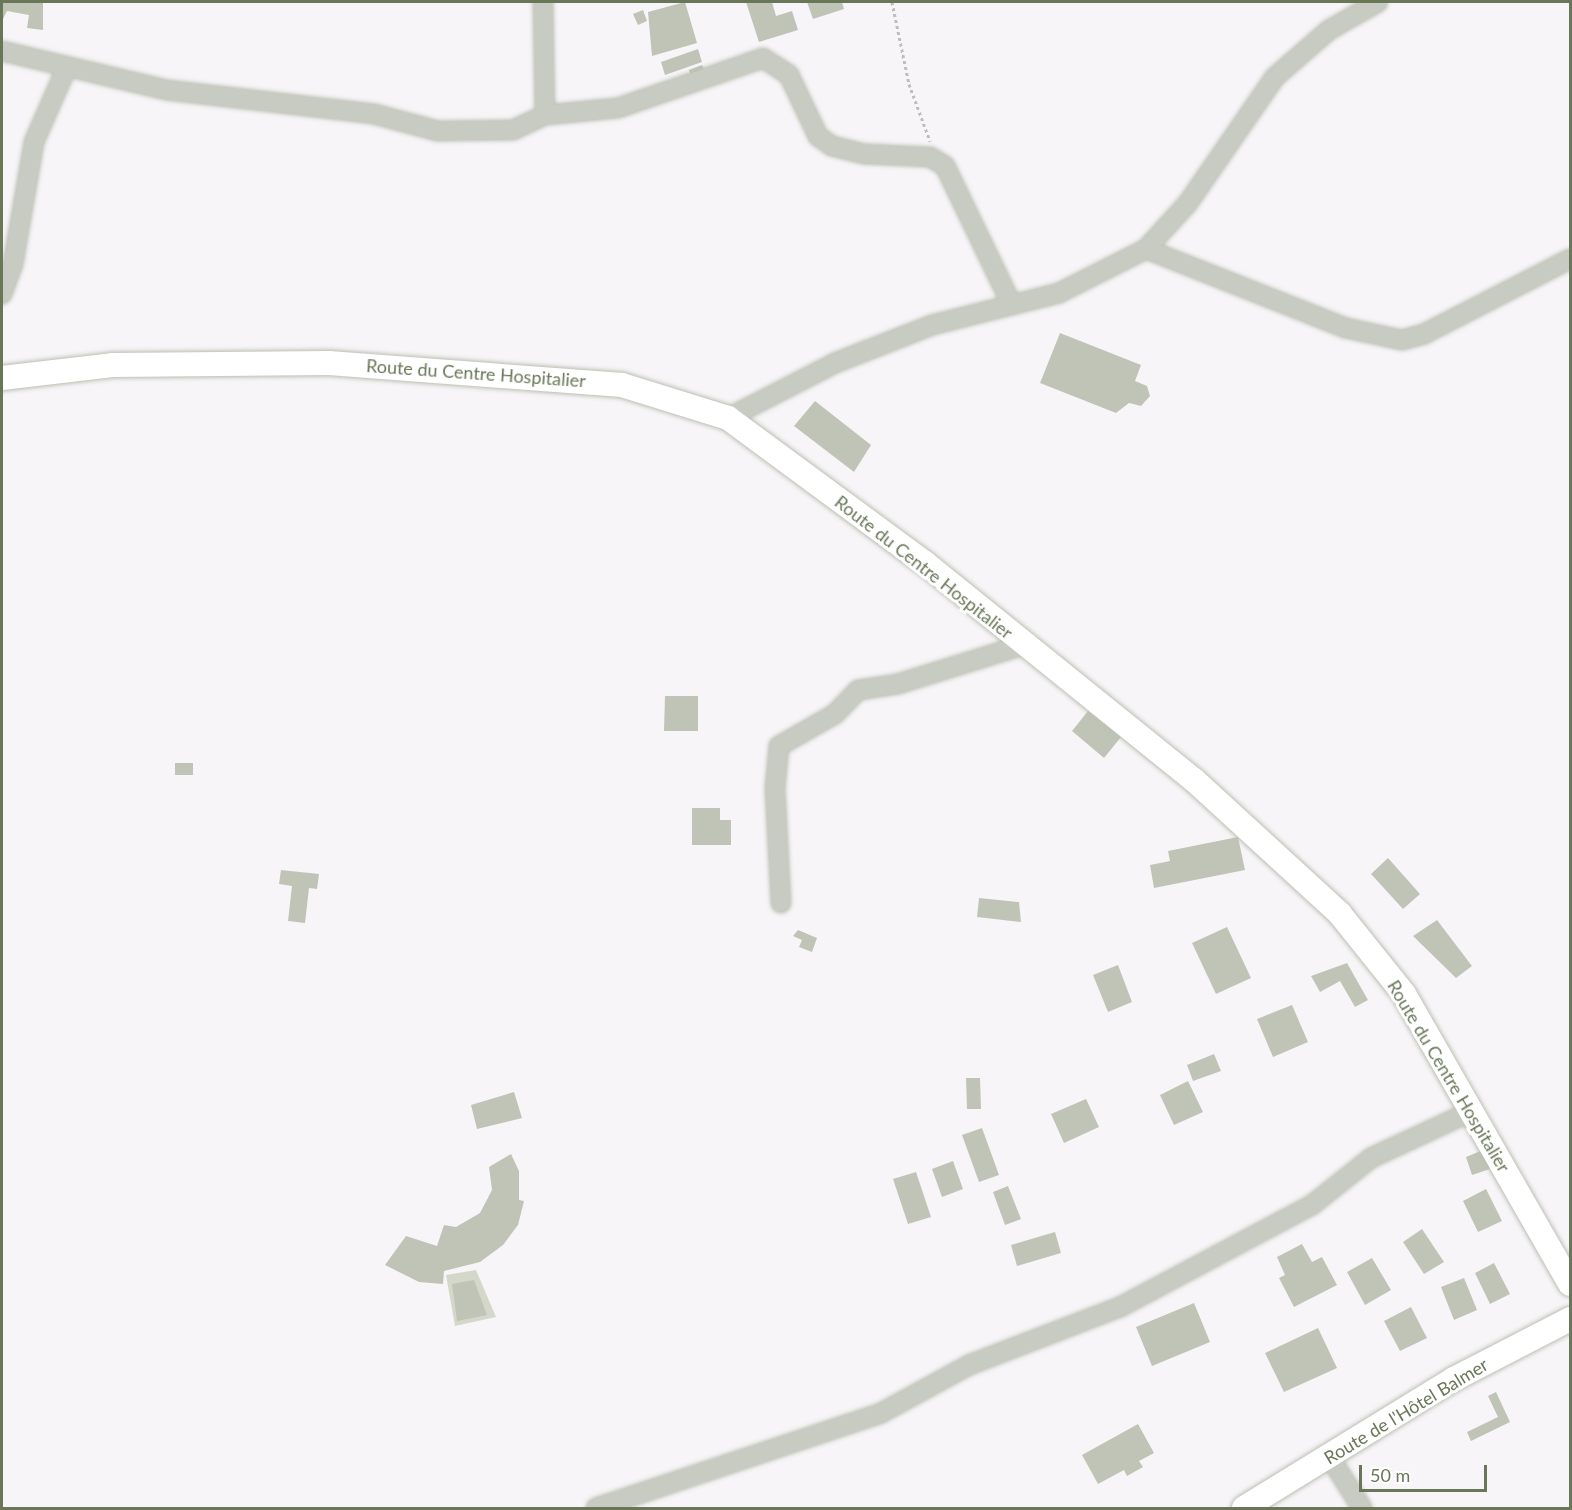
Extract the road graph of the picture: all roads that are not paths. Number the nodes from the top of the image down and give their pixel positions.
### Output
1 (543, 2) edge
2 (1378, 2) edge
3 (2, 51) edge
4 (67, 67) junction
5 (545, 115) junction
6 (1146, 249) junction
7 (1570, 259) edge
8 (2, 294) edge
9 (1012, 305) junction
10 (2, 378) edge
11 (728, 418) junction
12 (1023, 645) junction
13 (781, 903) dead end
14 (1472, 1111) junction
15 (1570, 1284) edge
16 (1570, 1319) edge
17 (1329, 1456) junction
18 (654, 1491) junction
19 (596, 1509) edge
20 (649, 1509) edge
21 (1244, 1509) edge
22 (1362, 1509) edge

1 - 5 street
2 - 6 street
3 - 4 street
4 - 5 street
4 - 8 street
5 - 9 street
6 - 7 street
6 - 9 street
9 - 11 street
10 - 11 street, Route du Centre Hospitalier
11 - 12 street, Route du Centre Hospitalier
12 - 13 street
12 - 14 street, Route du Centre Hospitalier
14 - 15 street, Route du Centre Hospitalier
14 - 18 street
16 - 17 street, Route de l'Hôtel Balmer
17 - 21 street, Route de l'Hôtel Balmer
17 - 22 street
18 - 19 street
18 - 20 street

